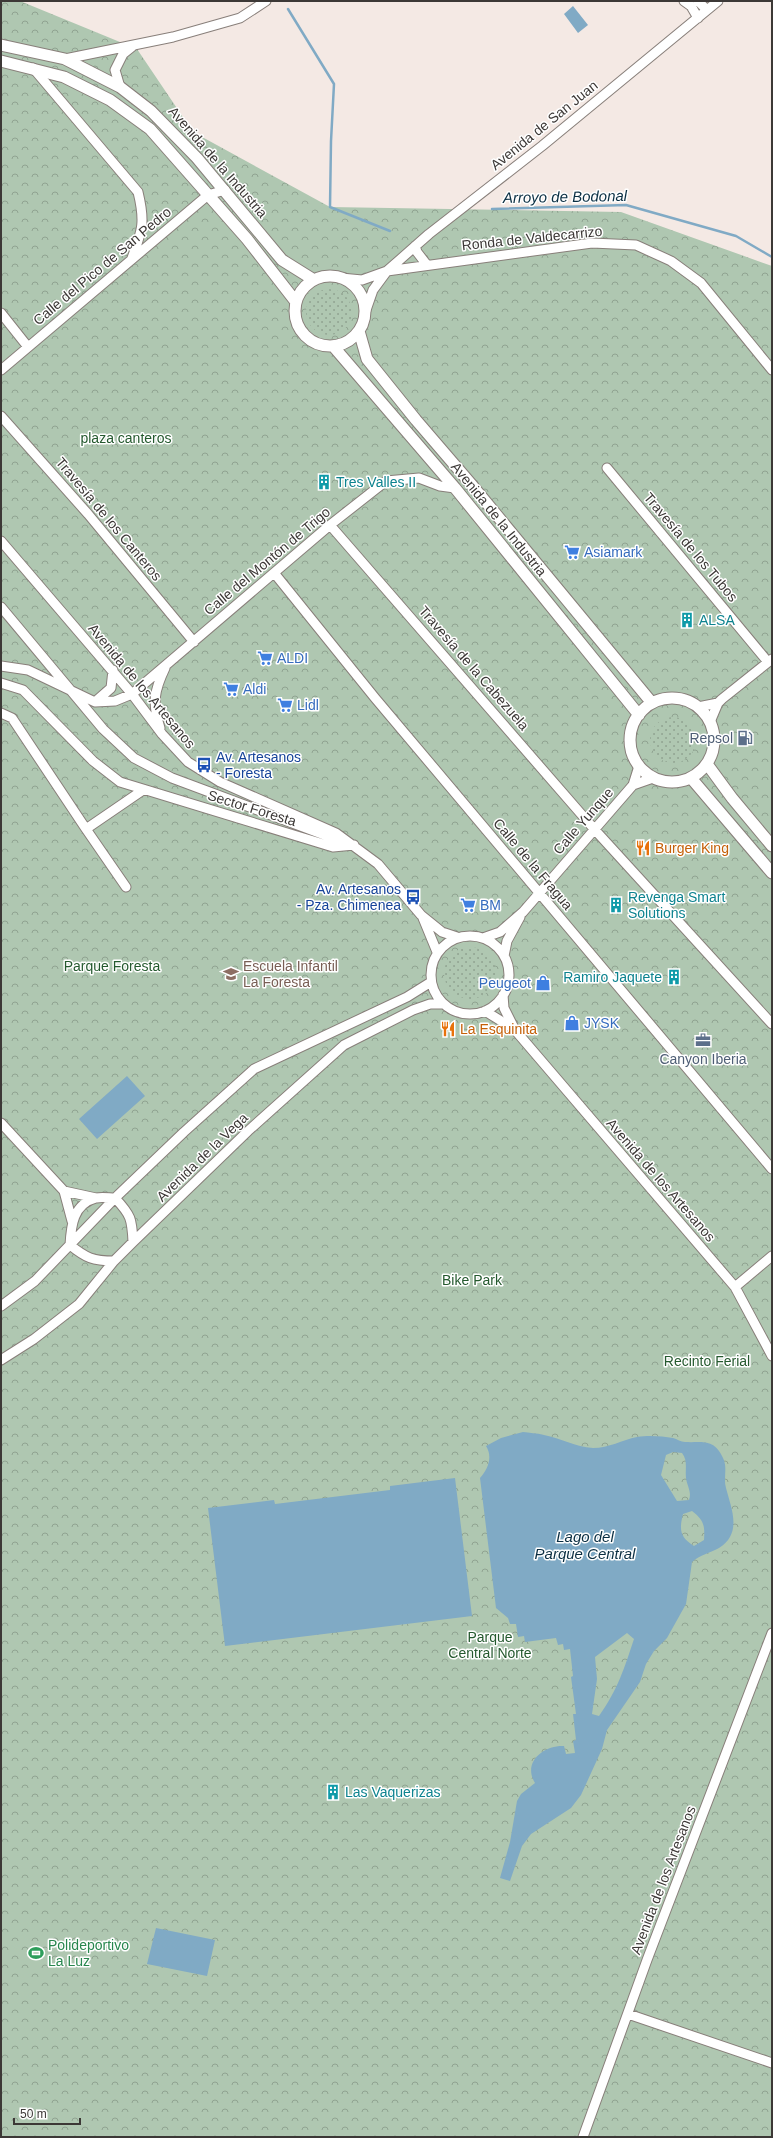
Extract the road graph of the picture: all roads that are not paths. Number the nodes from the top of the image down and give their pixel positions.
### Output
1 (266, 1) edge
2 (684, 1) edge
3 (698, 1) edge
4 (718, 1) edge
5 (707, 10) junction
6 (698, 18) junction
7 (1, 45) edge
8 (134, 45) junction
9 (65, 59) junction
10 (1, 61) edge
11 (33, 68) junction
12 (120, 87) junction
13 (225, 190) junction
14 (208, 195) junction
15 (415, 246) junction
16 (131, 259) junction
17 (428, 265) junction
18 (387, 271) junction
19 (341, 278) junction
20 (314, 280) junction
21 (296, 302) junction
22 (1, 313) edge
23 (365, 313) junction
24 (359, 331) junction
25 (333, 346) junction
26 (28, 347) junction
27 (1, 370) edge
28 (772, 370) edge
29 (1, 416) edge
30 (607, 468) dead end
31 (455, 488) junction
32 (330, 525) junction
33 (1, 541) edge
34 (275, 574) junction
35 (1, 607) edge
36 (194, 642) junction
37 (770, 661) edge
38 (167, 665) junction
39 (1, 666) edge
40 (112, 670) junction
41 (1, 683) edge
42 (74, 694) junction
43 (132, 694) junction
44 (96, 702) junction
45 (652, 703) junction
46 (718, 704) junction
47 (698, 707) junction
48 (1, 713) edge
49 (638, 715) junction
50 (710, 722) junction
51 (162, 734) junction
52 (707, 764) junction
53 (639, 766) junction
54 (653, 778) junction
55 (691, 778) junction
56 (633, 785) junction
57 (143, 790) junction
58 (86, 828) junction
59 (596, 830) junction
60 (354, 845) junction
61 (772, 846) edge
62 (772, 873) edge
63 (126, 887) dead end
64 (539, 892) junction
65 (523, 912) junction
66 (421, 914) junction
67 (457, 937) junction
68 (483, 938) junction
69 (437, 952) junction
70 (504, 956) junction
71 (431, 982) junction
72 (503, 996) junction
73 (443, 1004) junction
74 (485, 1011) junction
75 (772, 1024) edge
76 (515, 1030) junction
77 (1, 1123) edge
78 (772, 1170) edge
79 (64, 1191) junction
80 (96, 1198) junction
81 (115, 1198) junction
82 (72, 1221) junction
83 (133, 1242) junction
84 (70, 1245) junction
85 (772, 1256) edge
86 (114, 1262) junction
87 (735, 1287) junction
88 (1, 1306) edge
89 (772, 1356) edge
90 (1, 1360) edge
91 (772, 1633) edge
92 (628, 2014) junction
93 (772, 2063) edge
94 (583, 2137) edge

1 - 8 street
2 - 6 street
3 - 5 street
4 - 5 street, Avenida de San Juan
5 - 6 street, Avenida de San Juan
6 - 15 street, Avenida de San Juan
7 - 9 street, Avenida de la Industria
8 - 9 street
8 - 12 street
9 - 12 street, Avenida de la Industria
10 - 11 street, Avenida de la Industria
11 - 14 street, Avenida de la Industria
11 - 16 street
12 - 13 street, Avenida de la Industria
13 - 14 street, Calle del Pico de San Pedro
13 - 20 street, Avenida de la Industria
14 - 16 street, Calle del Pico de San Pedro
14 - 21 street, Avenida de la Industria
15 - 17 street
15 - 18 street, Avenida de San Juan
16 - 26 street, Calle del Pico de San Pedro
17 - 18 street, Ronda de Valdecarrizo
17 - 28 street, Ronda de Valdecarrizo
18 - 19 street, Ronda de Valdecarrizo
18 - 23 street
19 - 20 street
19 - 23 street
20 - 21 street
21 - 25 street
22 - 26 street
23 - 24 street
24 - 25 street
24 - 45 street, Avenida de la Industria
25 - 31 street, Avenida de la Industria
26 - 27 street, Calle del Pico de San Pedro
29 - 36 street, Travesía de los Canteros
30 - 37 street, Travesía de los Tubos
31 - 32 street, Calle del Montón de Trigo
31 - 49 street, Avenida de la Industria
32 - 34 street, Calle del Montón de Trigo
32 - 59 street, Travesía de la Cabezuela
33 - 40 street, Avenida de los Artesanos
34 - 36 street, Calle del Montón de Trigo
34 - 64 street, Calle de la Fragua
35 - 42 street, Avenida de los Artesanos
36 - 38 street, Calle del Montón de Trigo
37 - 46 street
38 - 43 street, Calle del Montón de Trigo
38 - 51 street
39 - 42 street
40 - 43 street, Avenida de los Artesanos
40 - 44 street
41 - 57 street, Sector Foresta
42 - 44 street
42 - 60 street, Avenida de los Artesanos
43 - 44 street, Calle del Montón de Trigo
43 - 51 street, Avenida de los Artesanos
45 - 47 street
45 - 49 street
46 - 47 street
46 - 50 street
47 - 50 street
48 - 58 street
49 - 53 street
50 - 52 street
51 - 60 street, Avenida de los Artesanos
52 - 55 street
52 - 61 street
53 - 54 street
53 - 56 street, Calle Yunque
54 - 55 street
54 - 56 street, Calle Yunque
55 - 62 street
56 - 59 street, Calle Yunque
57 - 58 street
57 - 60 street, Sector Foresta
58 - 63 street
59 - 64 street, Calle Yunque
59 - 75 street, Travesía de la Cabezuela
60 - 66 street, Avenida de los Artesanos
64 - 65 street, Calle Yunque
64 - 78 street, Calle de la Fragua
65 - 68 street, Calle Yunque
65 - 70 street, Calle Yunque
66 - 67 street, Avenida de los Artesanos
66 - 69 street, Avenida de los Artesanos
67 - 68 street
67 - 69 street
68 - 70 street
69 - 71 street
70 - 72 street
71 - 73 street
71 - 81 street, Avenida de la Vega
72 - 74 street
72 - 76 street, Avenida de los Artesanos
73 - 74 street
73 - 83 street, Avenida de la Vega
74 - 76 street, Avenida de los Artesanos
76 - 87 street, Avenida de los Artesanos
77 - 79 street
79 - 80 street
79 - 82 street
80 - 81 street
80 - 82 street
81 - 83 street
81 - 84 street, Avenida de la Vega
82 - 84 street
83 - 86 street, Avenida de la Vega
84 - 86 street
84 - 88 street, Avenida de la Vega
85 - 87 street
86 - 90 street, Avenida de la Vega
87 - 89 street, Avenida de los Artesanos
91 - 92 street, Avenida de los Artesanos
92 - 93 street
92 - 94 street, Avenida de los Artesanos

